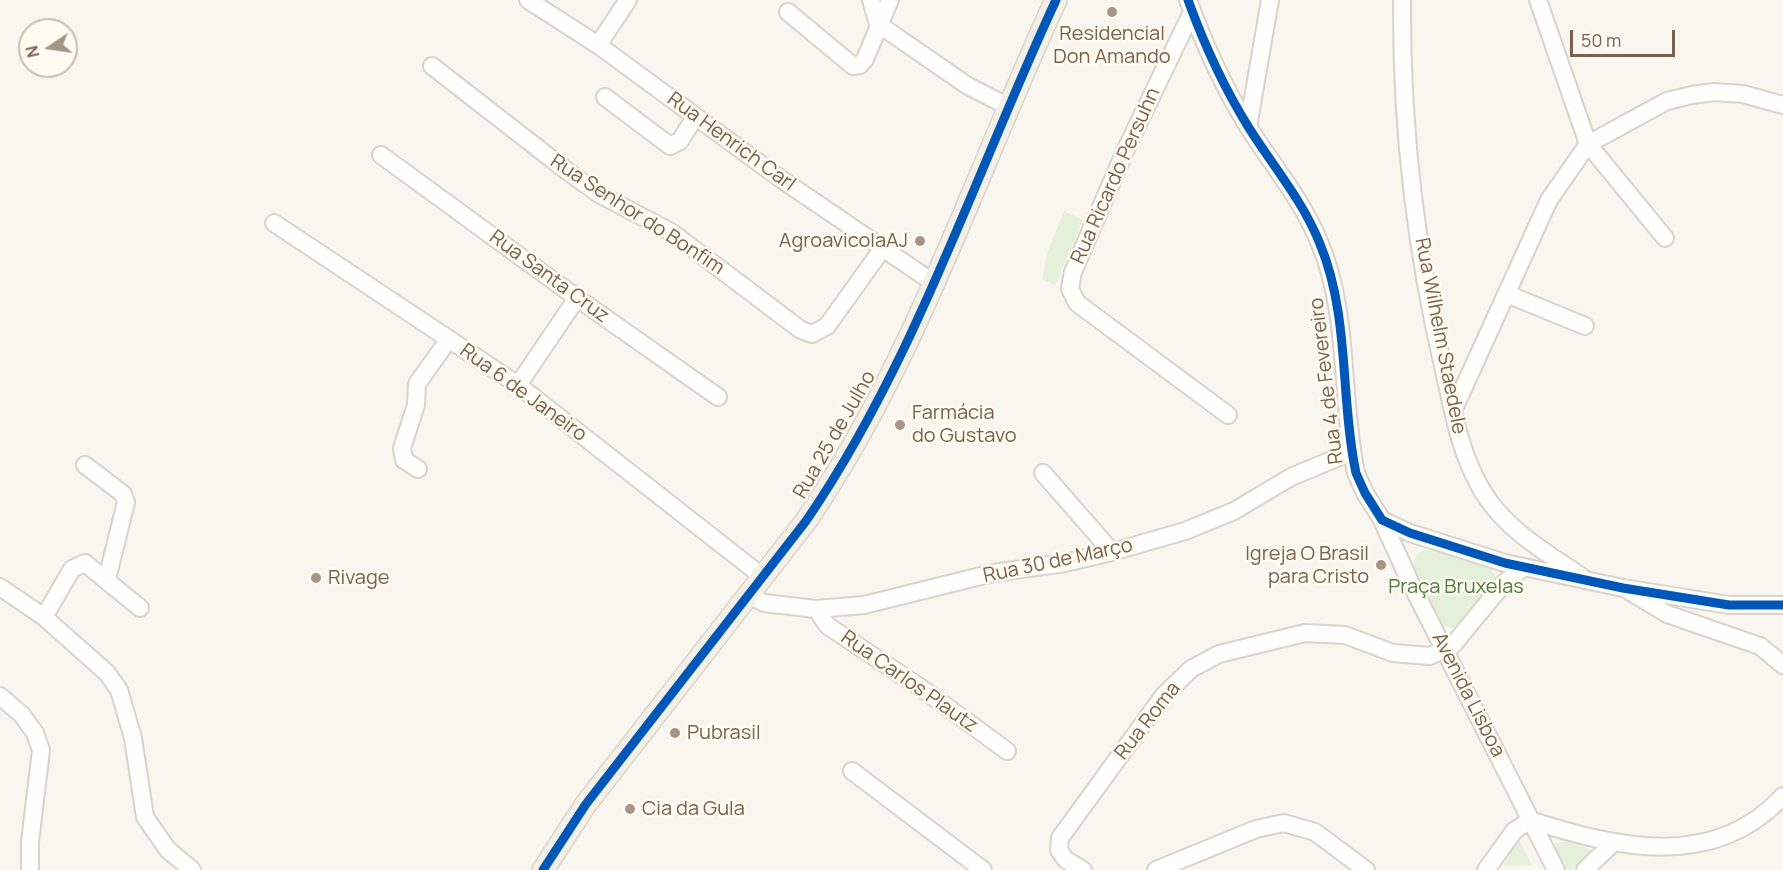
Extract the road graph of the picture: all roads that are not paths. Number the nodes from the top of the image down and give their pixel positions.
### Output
1 (528, 0) edge
2 (628, 0) edge
3 (871, 0) edge
4 (890, 0) edge
5 (1056, 0) edge
6 (1270, 0) edge
7 (1402, 0) edge
8 (1538, 0) edge
9 (1190, 6) edge
10 (788, 12) dead end
11 (878, 24) junction
12 (598, 45) junction
13 (432, 66) dead end
14 (605, 97) dead end
15 (1783, 105) edge
16 (1010, 107) junction
17 (695, 117) junction
18 (1248, 127) junction
19 (1588, 144) junction
20 (381, 155) dead end
21 (274, 223) dead end
22 (1665, 238) dead end
23 (883, 248) junction
24 (934, 283) junction
25 (1507, 294) junction
26 (577, 298) junction
27 (1585, 326) dead end
28 (449, 339) junction
29 (518, 385) junction
30 (718, 397) dead end
31 (1453, 411) junction
32 (1228, 415) dead end
33 (1352, 452) junction
34 (85, 465) dead end
35 (418, 470) dead end
36 (1043, 473) dead end
37 (1382, 520) junction
38 (1112, 552) junction
39 (1523, 568) junction
40 (763, 577) junction
41 (107, 579) junction
42 (1588, 581) junction
43 (0, 587) edge
44 (1623, 588) junction
45 (749, 595) junction
46 (1783, 605) edge
47 (140, 608) dead end
48 (816, 609) junction
49 (44, 617) junction
50 (1446, 651) junction
51 (1783, 665) edge
52 (0, 696) edge
53 (1007, 751) dead end
54 (852, 771) dead end
55 (1783, 796) edge
56 (1530, 820) junction
57 (1611, 845) junction
58 (1063, 865) edge
59 (30, 870) edge
60 (192, 870) edge
61 (543, 870) edge
62 (983, 870) edge
63 (1083, 870) edge
64 (1156, 870) edge
65 (1366, 870) edge
66 (1486, 870) edge
67 (1556, 870) edge
68 (1585, 870) edge

1 - 12 street, Rua Henrich Carl
2 - 12 street
3 - 11 street
4 - 11 street
5 - 16 main road, Rua 25 de Julho
6 - 18 street
7 - 31 street, Rua Wilhelm Staedele
8 - 19 street
9 - 18 street, Rua 4 de Fevereiro
9 - 32 street, Rua Ricardo Persuhn
10 - 11 street
11 - 16 street
12 - 17 street, Rua Henrich Carl
13 - 23 street, Rua Senhor do Bonfim
14 - 17 street
15 - 19 street
16 - 24 main road, Rua 25 de Julho
17 - 23 street, Rua Henrich Carl
18 - 33 street, Rua 4 de Fevereiro
19 - 22 street
19 - 25 street
20 - 26 street, Rua Santa Cruz
21 - 28 street, Rua 6 de Janeiro
23 - 24 street, Rua Henrich Carl
24 - 40 main road, Rua 25 de Julho
25 - 27 street
25 - 31 street
26 - 29 street
26 - 30 street, Rua Santa Cruz
28 - 29 street, Rua 6 de Janeiro
28 - 35 street
29 - 40 street, Rua 6 de Janeiro
31 - 42 street, Rua Wilhelm Staedele
33 - 37 street, Rua 4 de Fevereiro
33 - 38 street, Rua 30 de Março
34 - 41 street
36 - 38 street
37 - 39 street
37 - 50 street, Avenida Lisboa
38 - 48 street, Rua 30 de Março
39 - 42 street
39 - 50 street
40 - 45 main road, Rua 25 de Julho
41 - 47 street
41 - 49 street
42 - 44 street
43 - 49 street
44 - 46 street
44 - 51 street
45 - 48 street, Rua 30 de Março
45 - 61 main road, Rua 25 de Julho
48 - 53 street, Rua Carlos Plautz
49 - 60 street
50 - 56 street, Avenida Lisboa
50 - 58 street, Rua Roma
52 - 59 street
54 - 62 street
55 - 57 street
56 - 57 street
56 - 66 street
56 - 67 street, Avenida Lisboa
57 - 68 street
58 - 63 street, Rua Roma
64 - 65 street

